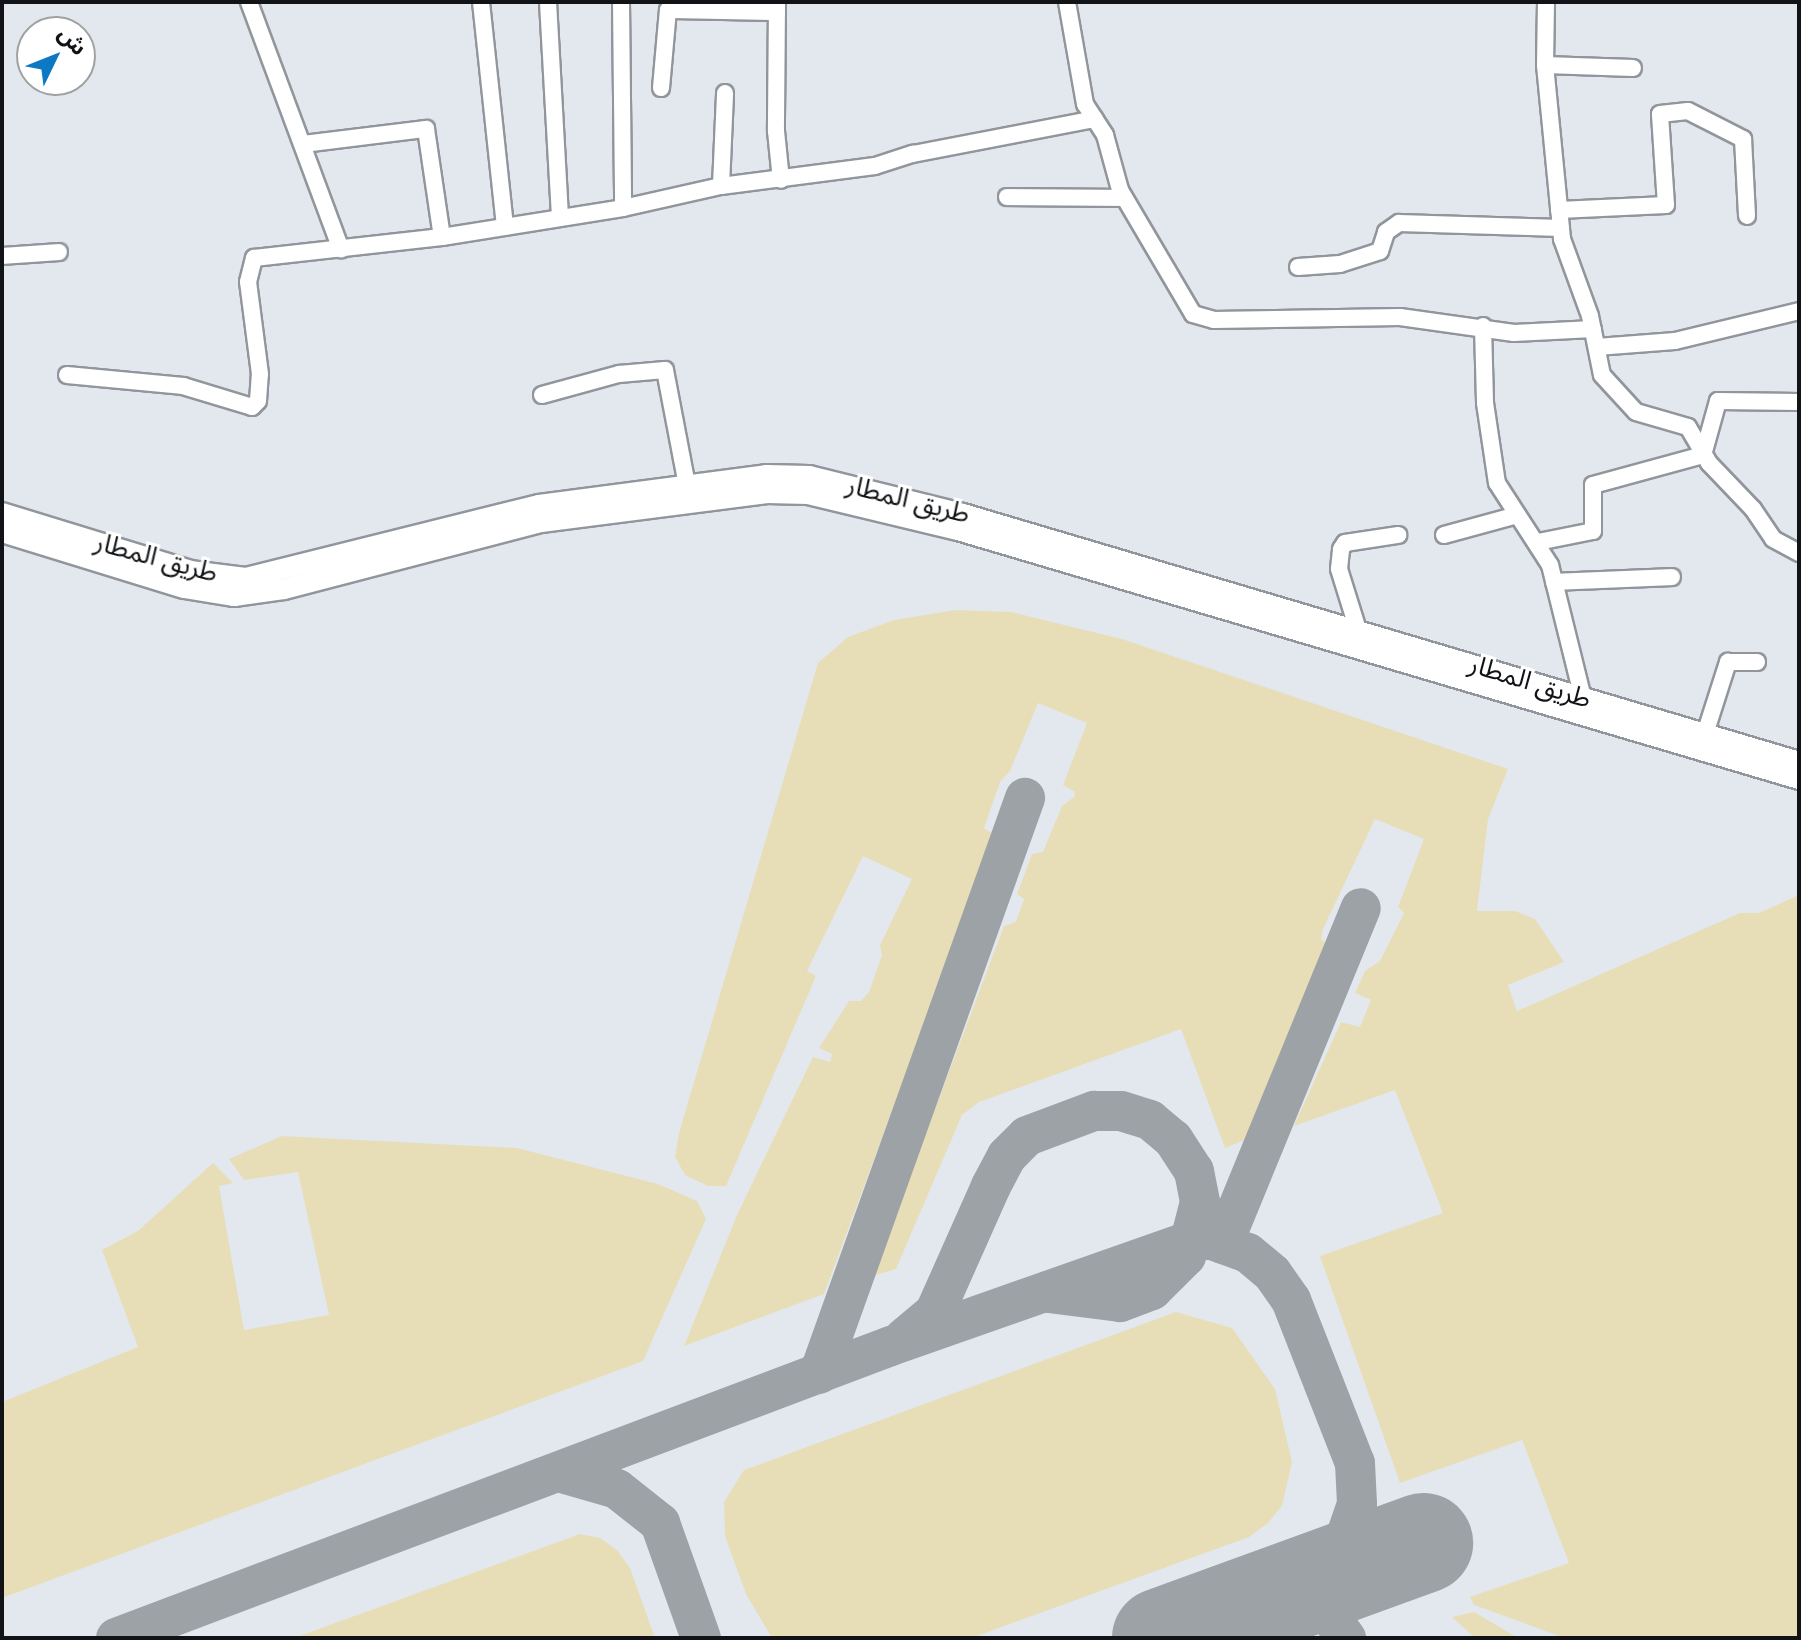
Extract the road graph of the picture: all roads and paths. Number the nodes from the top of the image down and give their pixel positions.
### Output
1 (249, 2) edge
2 (481, 2) edge
3 (548, 2) edge
4 (621, 2) edge
5 (1067, 2) edge
6 (1546, 2) edge
7 (777, 7) edge
8 (1545, 65) junction
9 (1633, 68) dead end
10 (661, 88) dead end
11 (725, 93) dead end
12 (1095, 119) junction
13 (303, 144) junction
14 (781, 180) junction
15 (721, 186) junction
16 (1007, 197) dead end
17 (1123, 198) junction
18 (623, 208) junction
19 (1559, 210) junction
20 (1747, 216) dead end
21 (560, 218) junction
22 (505, 227) junction
23 (1561, 228) junction
24 (442, 237) junction
25 (341, 249) junction
26 (59, 252) dead end
27 (2, 256) edge
28 (1298, 267) dead end
29 (1799, 311) edge
30 (1483, 326) junction
31 (1593, 329) junction
32 (1597, 347) junction
33 (67, 375) dead end
34 (542, 395) dead end
35 (1799, 402) edge
36 (1703, 455) junction
37 (687, 485) junction
38 (2, 513) edge
39 (1517, 515) junction
40 (2, 532) edge
41 (1398, 535) dead end
42 (1444, 535) dead end
43 (1538, 542) junction
44 (1799, 553) edge
45 (1672, 577) dead end
46 (1554, 582) junction
47 (1358, 630) junction
48 (1426, 660) junction
49 (1757, 662) dead end
50 (1583, 698) junction
51 (1705, 734) junction
52 (1799, 762) edge
53 (1799, 779) edge

1 - 13 street
2 - 22 street
3 - 21 street
4 - 18 street
5 - 12 street
6 - 8 street
7 - 10 street
7 - 14 street
8 - 9 street
8 - 19 street
11 - 15 street
12 - 14 street
12 - 17 street
13 - 24 street
13 - 25 street
14 - 15 street
15 - 18 street
16 - 17 street
17 - 30 street
18 - 21 street
19 - 20 street
19 - 23 street
21 - 22 street
22 - 24 street
23 - 28 street
23 - 31 street
24 - 25 street
25 - 33 street
26 - 27 street
29 - 32 street
30 - 31 street
30 - 39 street
31 - 32 street
32 - 36 street
34 - 37 street
35 - 36 street
36 - 43 street
36 - 44 street
37 - 38 main road, طريق المطار
37 - 47 main road, طريق المطار
39 - 42 street
39 - 43 street
40 - 48 main road, طريق المطار
41 - 47 street
43 - 46 street
45 - 46 street
46 - 50 street
47 - 48 main road, طريق المطار
48 - 50 main road, طريق المطار
48 - 53 main road, طريق المطار
49 - 51 street
50 - 51 main road, طريق المطار
51 - 52 main road, طريق المطار

